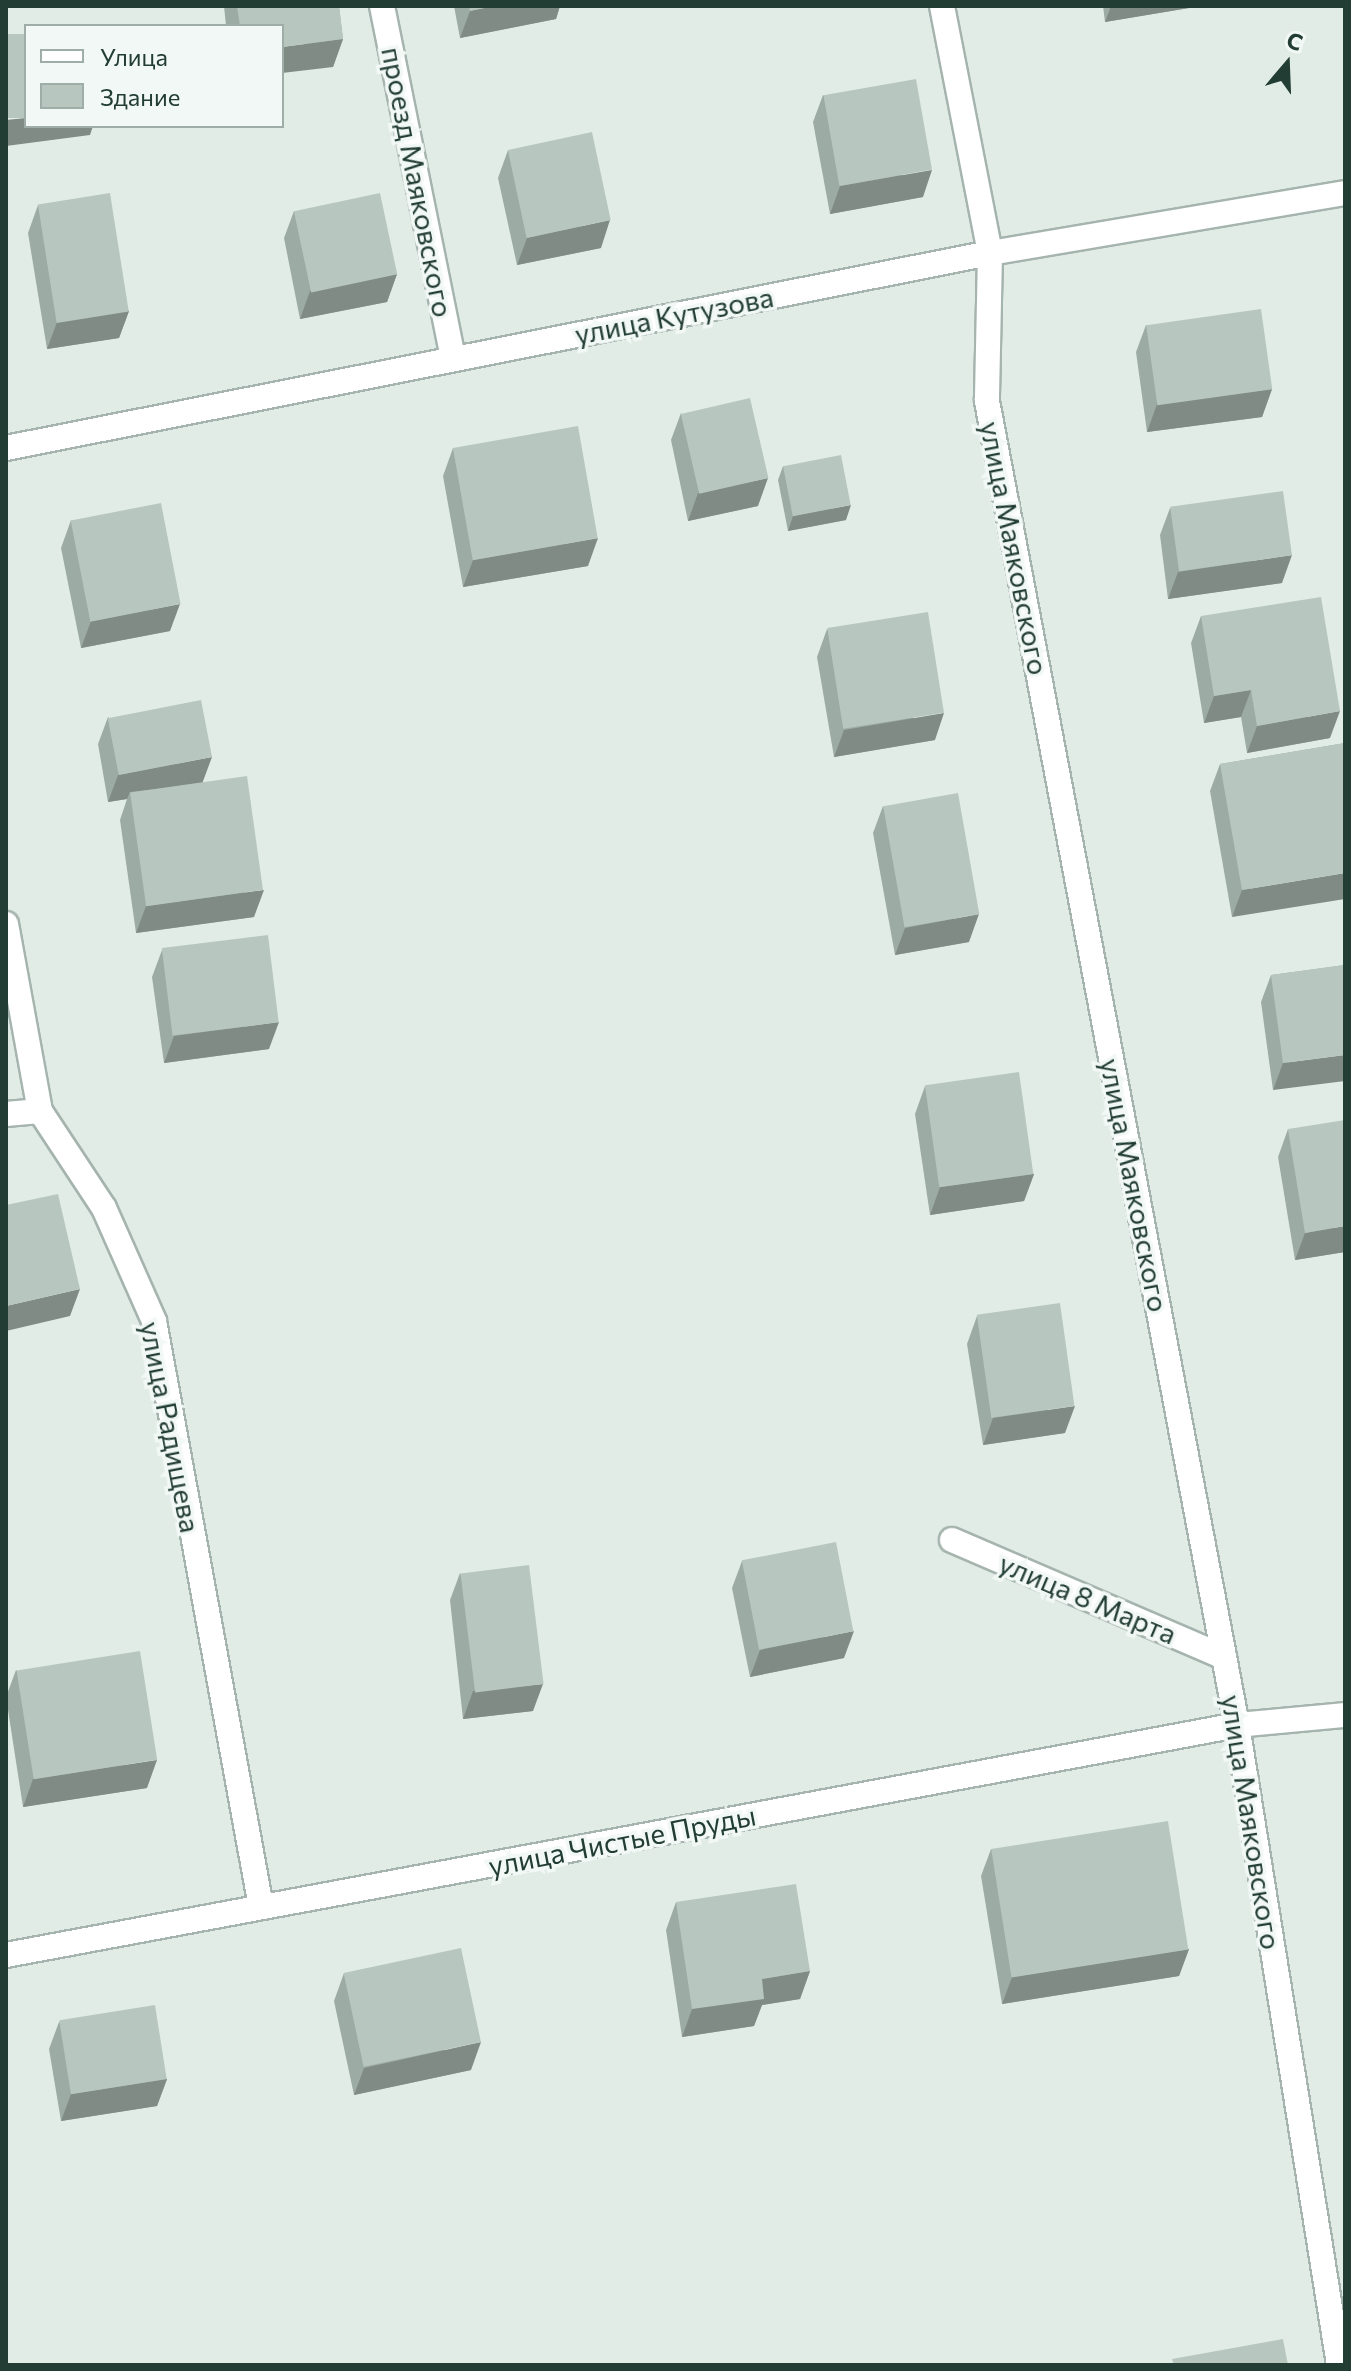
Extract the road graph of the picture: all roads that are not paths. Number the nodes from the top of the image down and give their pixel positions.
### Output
1 (382, 6) edge
2 (942, 6) edge
3 (1345, 193) edge
4 (990, 253) junction
5 (453, 358) junction
6 (6, 448) edge
7 (6, 924) edge
8 (40, 1111) junction
9 (6, 1114) edge
10 (952, 1540) dead end
11 (1224, 1657) junction
12 (1345, 1715) edge
13 (1237, 1725) junction
14 (261, 1907) junction
15 (6, 1955) edge
16 (1339, 2365) edge

1 - 5 street, проезд Маяковского
2 - 4 street, улица Маяковского
3 - 4 street, улица Кутузова
4 - 5 street, улица Кутузова
4 - 11 street, улица Маяковского
5 - 6 street, улица Кутузова
7 - 8 street, улица Радищева
8 - 9 street
8 - 14 street, улица Радищева
10 - 11 street, улица 8 Марта
11 - 13 street, улица Маяковского
12 - 13 street, улица Чистые Пруды
13 - 14 street, улица Чистые Пруды
13 - 16 street, улица Маяковского
14 - 15 street, улица Чистые Пруды

